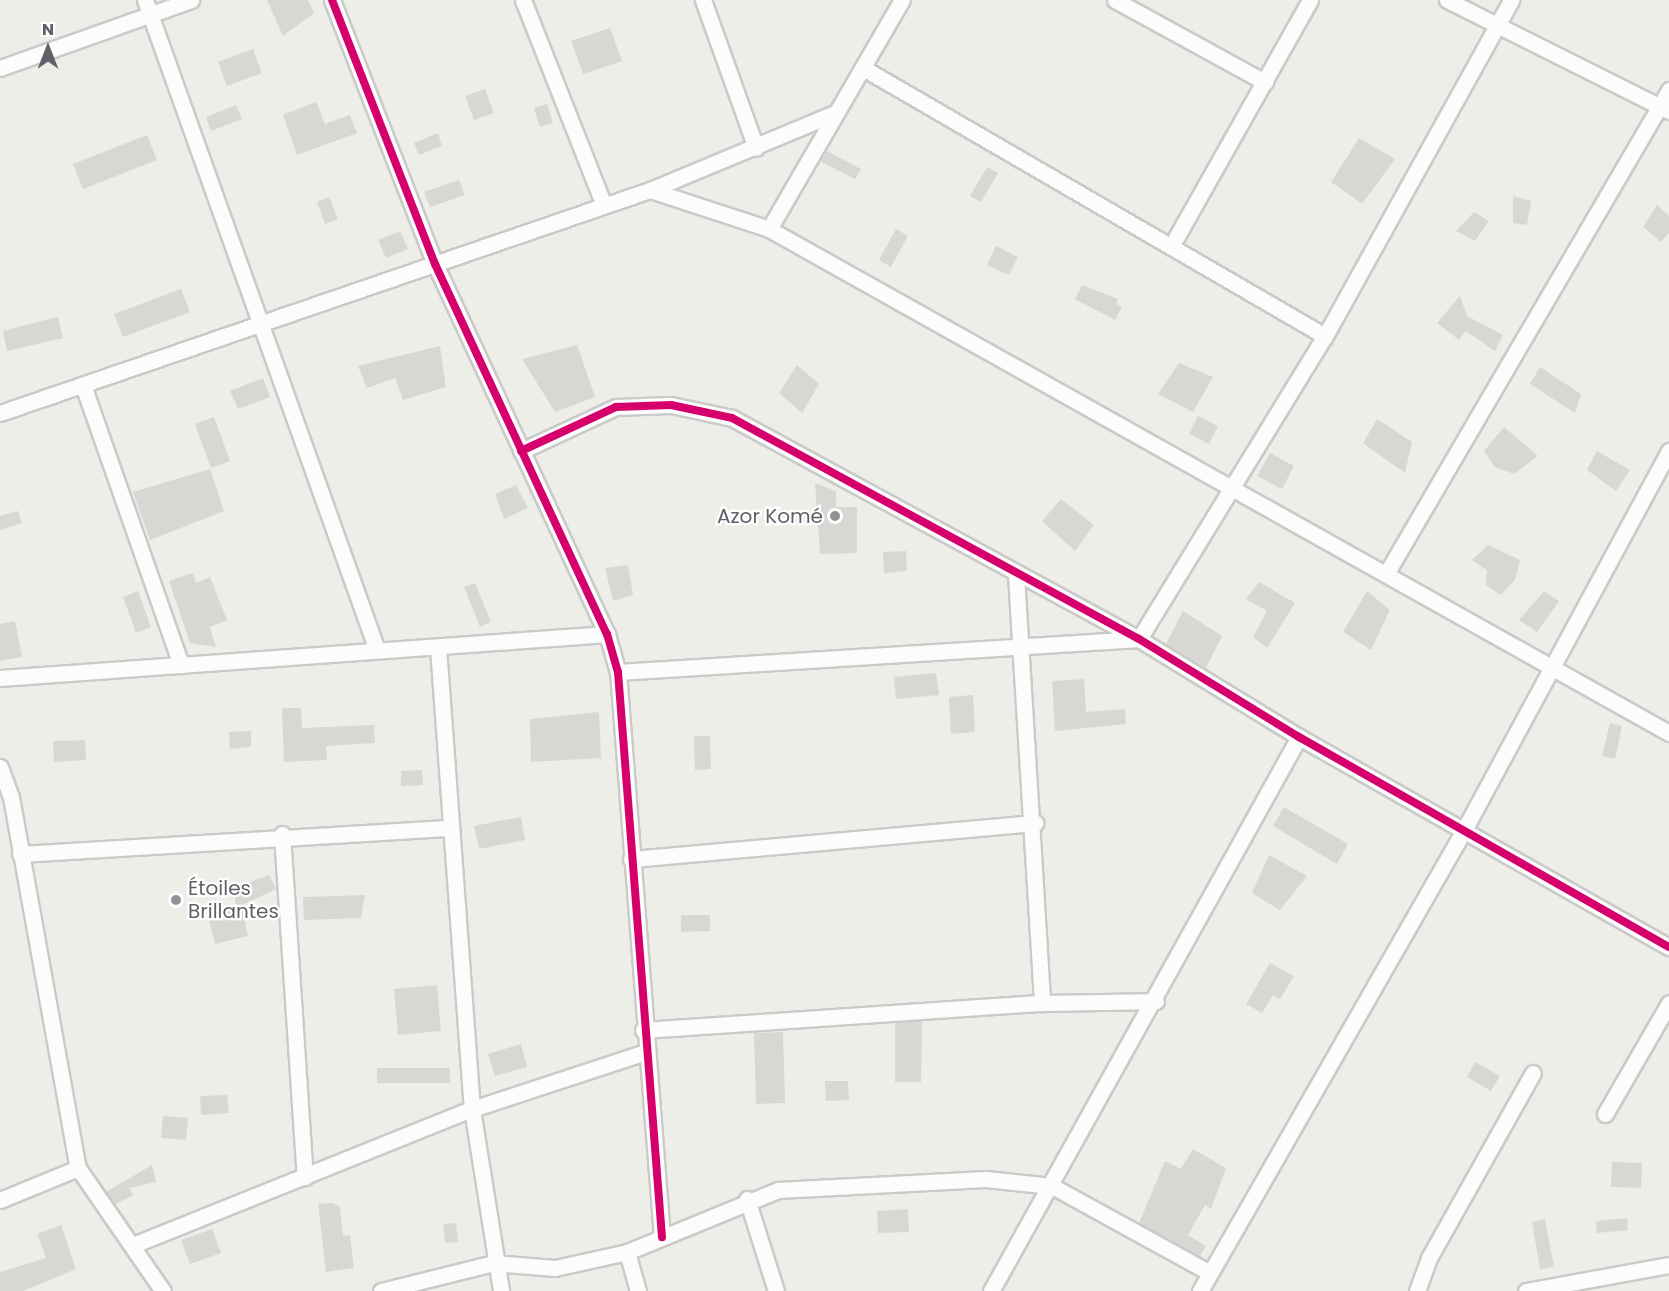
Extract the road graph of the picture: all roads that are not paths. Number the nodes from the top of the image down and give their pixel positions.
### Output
1 (190, 0) edge
2 (332, 0) edge
3 (523, 0) edge
4 (703, 0) edge
5 (902, 0) edge
6 (1115, 0) edge
7 (1310, 0) edge
8 (1447, 0) edge
9 (1511, 0) edge
10 (148, 7) edge
11 (1496, 29) junction
12 (0, 68) edge
13 (863, 68) junction
14 (1265, 82) junction
15 (1669, 90) edge
16 (1664, 109) edge
17 (835, 113) junction
18 (756, 148) junction
19 (650, 190) junction
20 (604, 206) junction
21 (769, 229) junction
22 (1172, 245) junction
23 (435, 264) junction
24 (260, 322) junction
25 (1325, 336) junction
26 (83, 385) junction
27 (0, 413) edge
28 (1669, 451) edge
29 (521, 452) junction
30 (1235, 486) junction
31 (1386, 574) junction
32 (1016, 575) junction
33 (607, 634) junction
34 (1139, 639) junction
35 (1023, 646) junction
36 (438, 647) junction
37 (376, 650) junction
38 (181, 665) junction
39 (1553, 669) junction
40 (618, 672) junction
41 (0, 678) edge
42 (1669, 733) edge
43 (1299, 737) junction
44 (0, 767) edge
45 (5, 799) edge
46 (1035, 823) junction
47 (451, 828) junction
48 (1464, 830) junction
49 (282, 834) junction
50 (20, 854) junction
51 (631, 859) junction
52 (1669, 947) edge
53 (1156, 1001) junction
54 (1042, 1003) junction
55 (1669, 1003) edge
56 (643, 1030) junction
57 (645, 1052) junction
58 (1533, 1074) dead end
59 (472, 1109) junction
60 (1605, 1114) dead end
61 (78, 1168) junction
62 (305, 1177) junction
63 (1052, 1186) junction
64 (747, 1199) junction
65 (0, 1200) edge
66 (662, 1237) junction
67 (133, 1245) junction
68 (627, 1252) junction
69 (493, 1263) junction
70 (1669, 1265) edge
71 (1210, 1273) junction
72 (1605, 1276) junction
73 (163, 1291) edge
74 (381, 1291) edge
75 (501, 1291) edge
76 (638, 1291) edge
77 (776, 1291) edge
78 (991, 1291) edge
79 (1200, 1291) edge
80 (1418, 1291) edge
81 (1526, 1291) edge
82 (1611, 1291) edge

1 - 10 street
2 - 23 street
3 - 20 street
4 - 18 street
5 - 13 street
6 - 14 street
7 - 14 street
8 - 11 street
9 - 11 street
10 - 12 street
10 - 24 street
11 - 16 street
11 - 25 street
13 - 17 street
13 - 22 street
14 - 22 street
15 - 16 street
16 - 31 street
17 - 18 street
17 - 21 street
18 - 19 street
19 - 20 street
19 - 21 street
20 - 23 street
21 - 30 street
22 - 25 street
23 - 24 street
23 - 29 street
24 - 26 street
24 - 37 street
25 - 30 street
26 - 27 street
26 - 38 street
28 - 39 street
29 - 32 street
29 - 33 street
30 - 31 street
30 - 34 street
31 - 39 street
32 - 34 street
32 - 35 street
33 - 36 street
33 - 40 street
34 - 35 street
34 - 43 street
35 - 40 street
35 - 46 street
36 - 37 street
36 - 47 street
37 - 38 street
38 - 41 street
39 - 42 street
39 - 48 street
40 - 51 street
43 - 48 street
43 - 53 street
44 - 45 street
45 - 50 street
46 - 51 street
46 - 54 street
47 - 49 street
47 - 59 street
48 - 52 street
48 - 71 street
49 - 50 street
49 - 62 street
50 - 61 street
51 - 56 street
53 - 54 street
53 - 63 street
54 - 56 street
55 - 60 street
56 - 57 street
57 - 59 street
57 - 66 street
58 - 80 street
59 - 62 street
59 - 69 street
61 - 65 street
61 - 67 street
62 - 67 street
63 - 64 street
63 - 71 street
63 - 78 street
64 - 66 street
64 - 77 street
66 - 68 street
67 - 73 street
68 - 69 street
68 - 76 street
69 - 74 street
69 - 75 street
70 - 72 street
71 - 79 street
72 - 81 street
72 - 82 street

